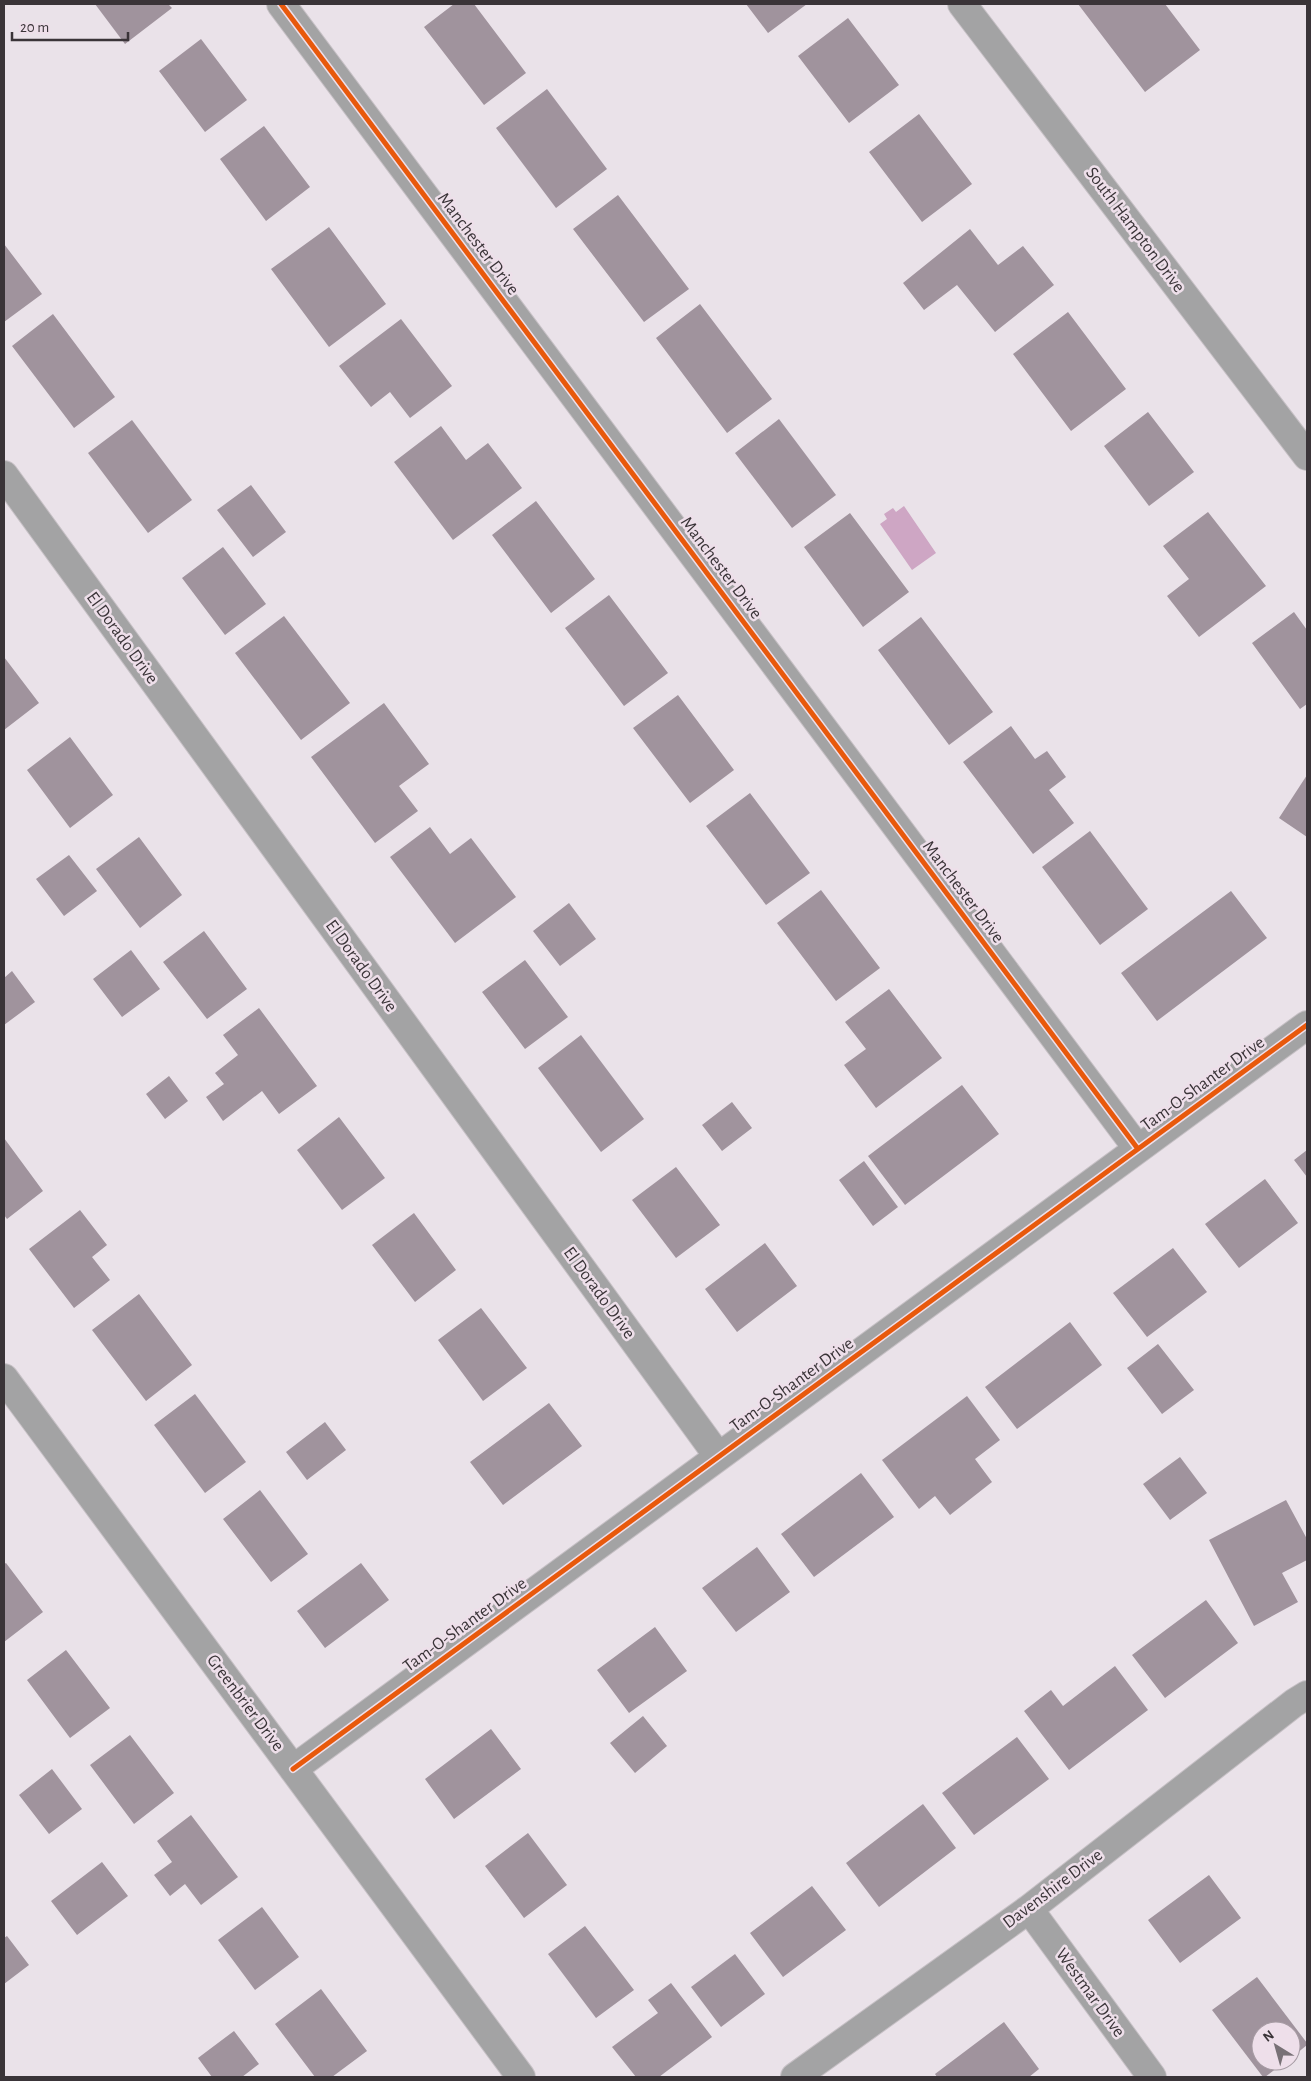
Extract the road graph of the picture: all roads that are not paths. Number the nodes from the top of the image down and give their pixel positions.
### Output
1 (281, 4) edge
2 (962, 4) edge
3 (1307, 456) edge
4 (4, 475) edge
5 (1307, 1025) edge
6 (1138, 1149) junction
7 (4, 1378) edge
8 (718, 1456) junction
9 (1307, 1694) edge
10 (293, 1769) junction
11 (1029, 1909) junction
12 (520, 2077) edge
13 (795, 2077) edge
14 (1152, 2077) edge

1 - 6 street, Manchester Drive
2 - 3 street, South Hampton Drive
4 - 8 street, El Dorado Drive
5 - 6 street, Tam-O-Shanter Drive
6 - 8 street, Tam-O-Shanter Drive
7 - 10 street, Greenbrier Drive
8 - 10 street, Tam-O-Shanter Drive
9 - 11 street, Davenshire Drive
10 - 12 street, Greenbrier Drive
11 - 13 street, Davenshire Drive
11 - 14 street, Westmar Drive

